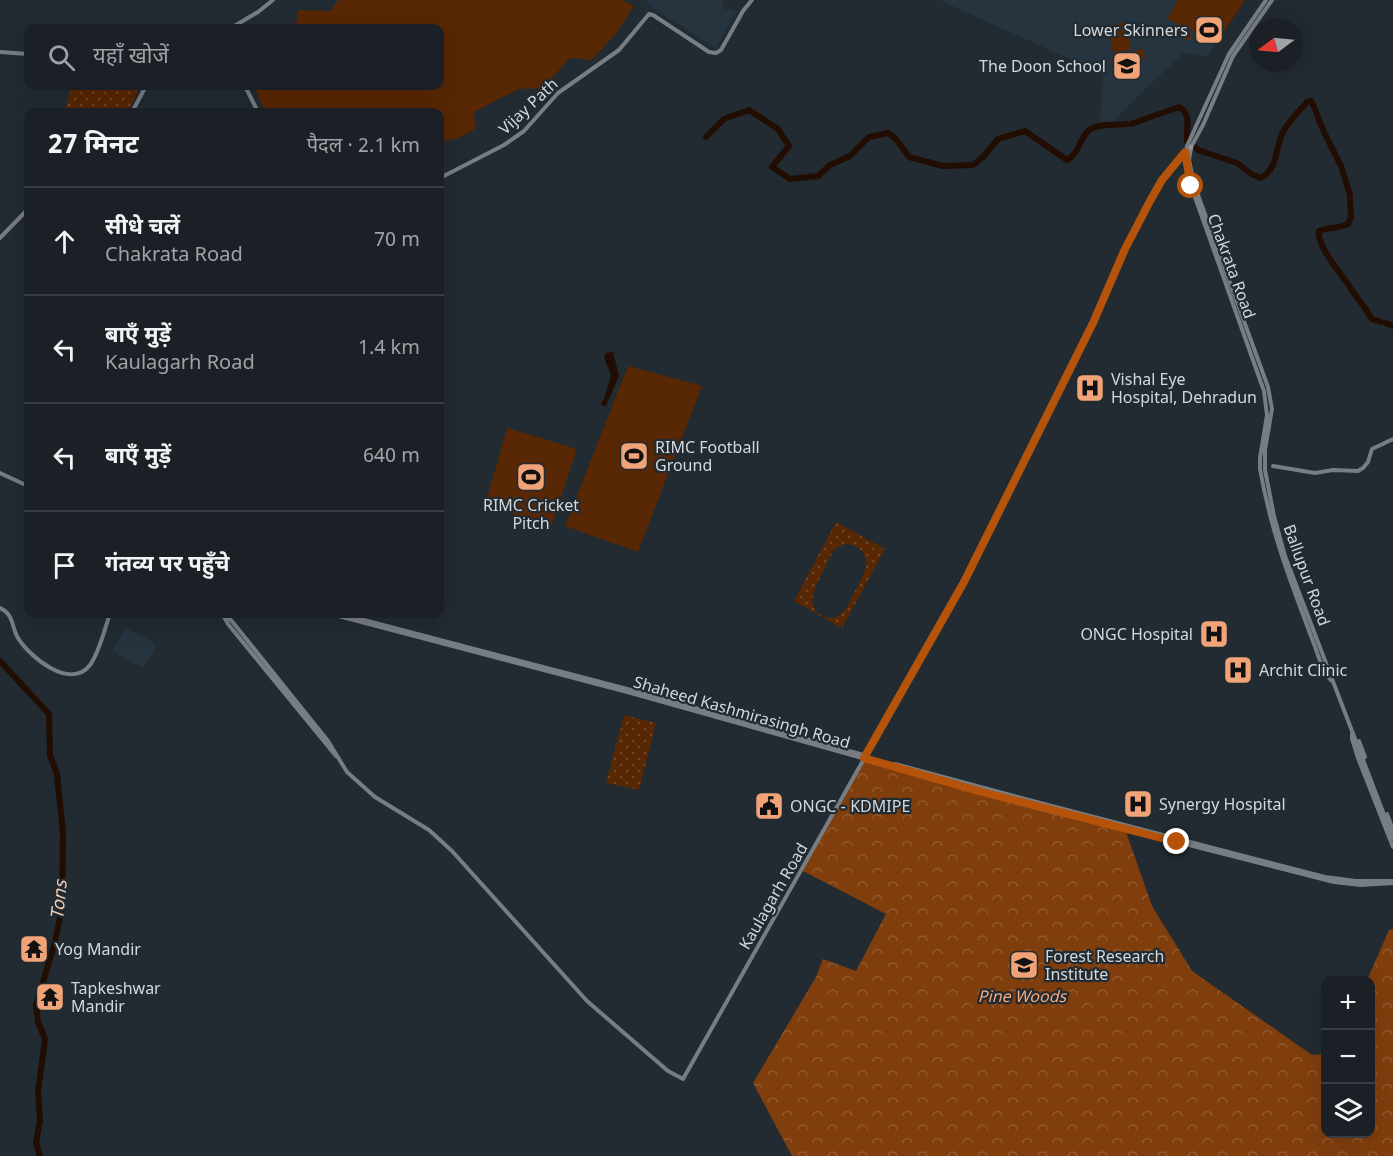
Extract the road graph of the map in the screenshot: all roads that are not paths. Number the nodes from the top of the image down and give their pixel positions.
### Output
1 (273, 0) edge
2 (752, 0) edge
3 (1266, 0) edge
4 (1272, 0) edge
5 (237, 24) edge
6 (0, 52) edge
7 (24, 54) edge
8 (144, 90) edge
9 (247, 90) edge
10 (134, 108) edge
11 (256, 108) edge
12 (1191, 147) junction
13 (1185, 152) junction
14 (444, 176) edge
15 (24, 213) edge
16 (0, 238) edge
17 (1272, 409) joint
18 (1267, 415) joint
19 (1393, 439) edge
20 (1273, 466) dead end
21 (0, 473) edge
22 (24, 484) edge
23 (0, 608) edge
24 (108, 618) edge
25 (228, 618) edge
26 (346, 618) edge
27 (356, 618) edge
28 (1331, 678) junction
29 (1352, 731) junction
30 (865, 757) junction
31 (1393, 830) edge
32 (1393, 838) edge
33 (1393, 847) edge
34 (1393, 882) edge

1 - 5 street
2 - 14 street, Vijay Path
3 - 13 street
4 - 12 street
6 - 7 street
8 - 10 street
9 - 11 street
12 - 13 street
12 - 17 street, Chakrata Road
13 - 18 street, Chakrata Road
13 - 30 street, Kaulagarh Road
15 - 16 street
17 - 28 street, Ballupur Road
18 - 28 street, Ballupur Road
19 - 20 street
21 - 22 street
23 - 24 street
25 - 30 street, Kaulagarh Road
26 - 30 street, Shaheed Kashmirasingh Road
27 - 30 street, Shaheed Kashmirasingh Road
28 - 29 street, Ballupur Road
29 - 31 street
29 - 32 street
29 - 33 street
30 - 34 street, Shaheed Kashmirasingh Road
30 - 34 street, Shaheed Kashmirasingh Road

